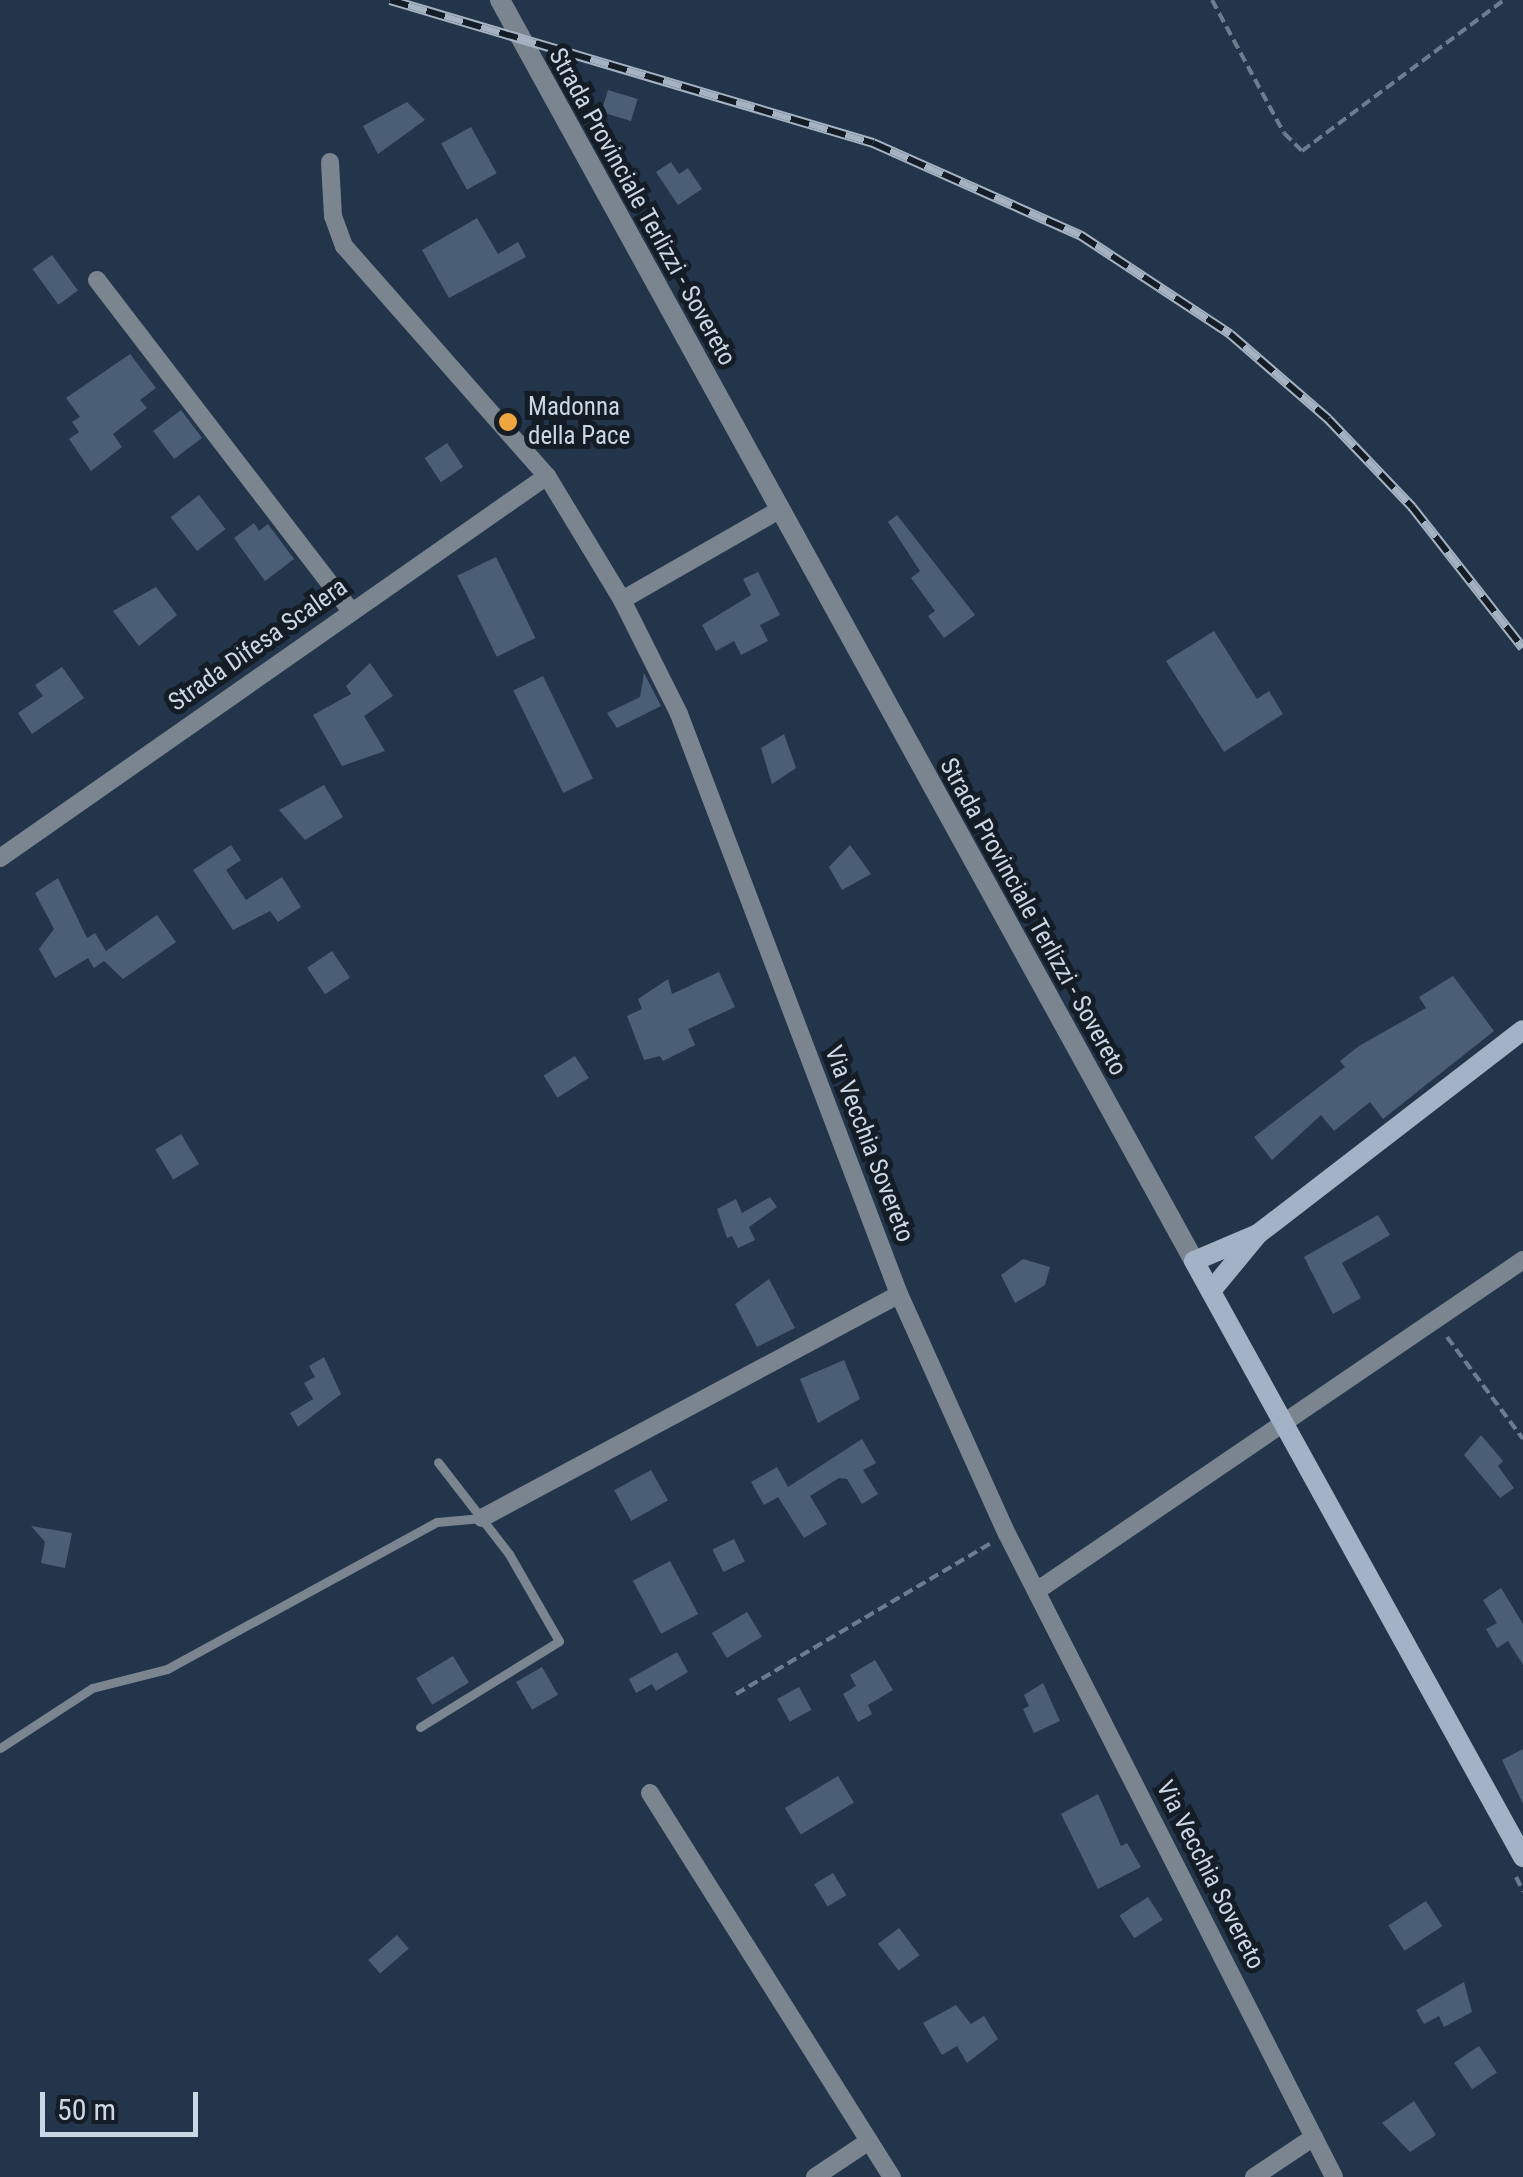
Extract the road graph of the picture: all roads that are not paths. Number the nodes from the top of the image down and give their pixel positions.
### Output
1 (500, 0) edge
2 (330, 162) dead end
3 (97, 280) dead end
4 (547, 476) junction
5 (779, 510) junction
6 (622, 600) junction
7 (350, 610) junction
8 (0, 858) edge
9 (1523, 1030) edge
10 (1258, 1234) junction
11 (1523, 1260) edge
12 (1194, 1261) junction
13 (1211, 1291) junction
14 (899, 1294) junction
15 (1284, 1424) junction
16 (438, 1462) dead end
17 (482, 1518) junction
18 (1038, 1590) junction
19 (420, 1727) dead end
20 (0, 1748) edge
21 (650, 1793) dead end
22 (1523, 1857) edge
23 (1314, 2137) junction
24 (869, 2142) junction
25 (816, 2177) edge
26 (892, 2177) edge
27 (1254, 2177) edge
28 (1334, 2177) edge

1 - 5 street, Strada Provinciale Terlizzi - Sovereto
2 - 4 street, Via Vecchia Sovereto
3 - 7 street
4 - 6 street, Via Vecchia Sovereto
4 - 7 street, Strada Difesa Scalera
5 - 6 street
5 - 12 street, Strada Provinciale Terlizzi - Sovereto
6 - 14 street, Via Vecchia Sovereto
7 - 8 street, Strada Difesa Scalera
9 - 10 main road
10 - 12 main road
10 - 13 main road
11 - 15 street
12 - 13 main road, Strada Provinciale Terlizzi - Sovereto
13 - 15 main road, Strada Provinciale Terlizzi - Sovereto
14 - 17 street
14 - 18 street, Via Vecchia Sovereto
15 - 18 street
15 - 22 main road, Strada Provinciale Terlizzi - Sovereto
16 - 17 lane
17 - 19 lane
17 - 20 lane
18 - 23 street, Via Vecchia Sovereto
21 - 24 street
23 - 27 street
23 - 28 street, Via Vecchia Sovereto
24 - 25 street
24 - 26 street

